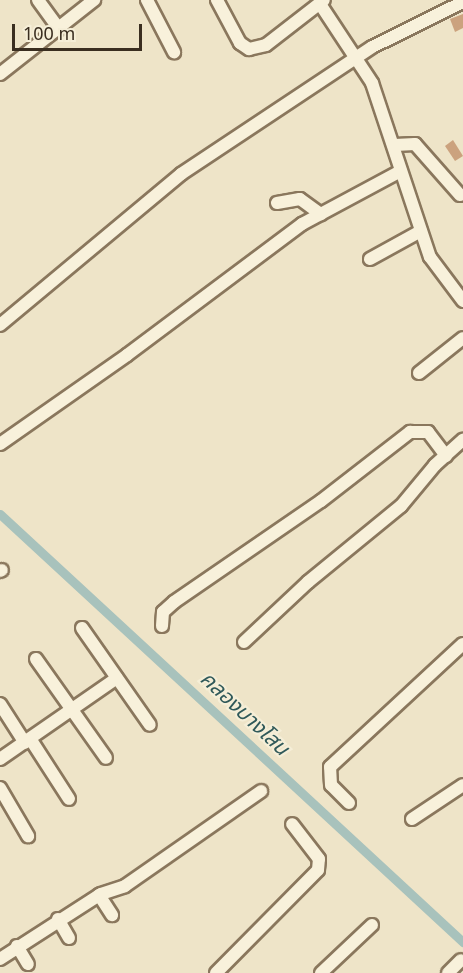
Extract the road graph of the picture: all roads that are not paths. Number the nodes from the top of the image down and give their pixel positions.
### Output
1 (38, 0) edge
2 (94, 0) edge
3 (147, 0) edge
4 (217, 0) edge
5 (322, 2) edge
6 (463, 2) edge
7 (59, 29) junction
8 (174, 52) dead end
9 (357, 57) junction
10 (0, 74) edge
11 (395, 145) junction
12 (401, 171) junction
13 (460, 195) dead end
14 (276, 203) dead end
15 (321, 214) junction
16 (421, 231) junction
17 (370, 259) dead end
18 (463, 301) edge
19 (0, 325) edge
20 (463, 338) edge
21 (419, 373) dead end
22 (463, 441) edge
23 (0, 444) edge
24 (446, 456) junction
25 (162, 626) dead end
26 (82, 628) dead end
27 (244, 642) dead end
28 (463, 644) edge
29 (36, 659) dead end
30 (117, 678) junction
31 (0, 704) edge
32 (72, 710) junction
33 (150, 726) dead end
34 (28, 741) junction
35 (106, 758) dead end
36 (0, 759) edge
37 (463, 785) edge
38 (0, 788) edge
39 (261, 791) dead end
40 (69, 799) dead end
41 (349, 803) dead end
42 (412, 819) dead end
43 (292, 824) dead end
44 (28, 836) dead end
45 (99, 895) junction
46 (112, 915) dead end
47 (58, 920) junction
48 (372, 925) dead end
49 (69, 938) dead end
50 (17, 946) junction
51 (0, 959) edge
52 (461, 960) dead end
53 (28, 964) dead end
54 (216, 973) edge
55 (321, 973) edge
56 (448, 973) edge

1 - 7 street
2 - 7 street
3 - 8 street
4 - 5 street
5 - 9 street
6 - 9 street
7 - 10 street
9 - 11 street
9 - 19 street
11 - 12 street
11 - 13 street
12 - 15 street
12 - 16 street
14 - 15 street
15 - 23 street
16 - 17 street
16 - 18 street
20 - 21 street
22 - 24 street
24 - 25 street
24 - 27 street
26 - 30 street
28 - 41 street
29 - 32 street
30 - 32 street
30 - 33 street
31 - 34 street
32 - 34 street
32 - 35 street
34 - 36 street
34 - 40 street
37 - 42 street
38 - 44 street
39 - 45 street
43 - 54 street
45 - 46 street
45 - 47 street
47 - 49 street
47 - 50 street
48 - 55 street
50 - 51 street
50 - 53 street
52 - 56 street

